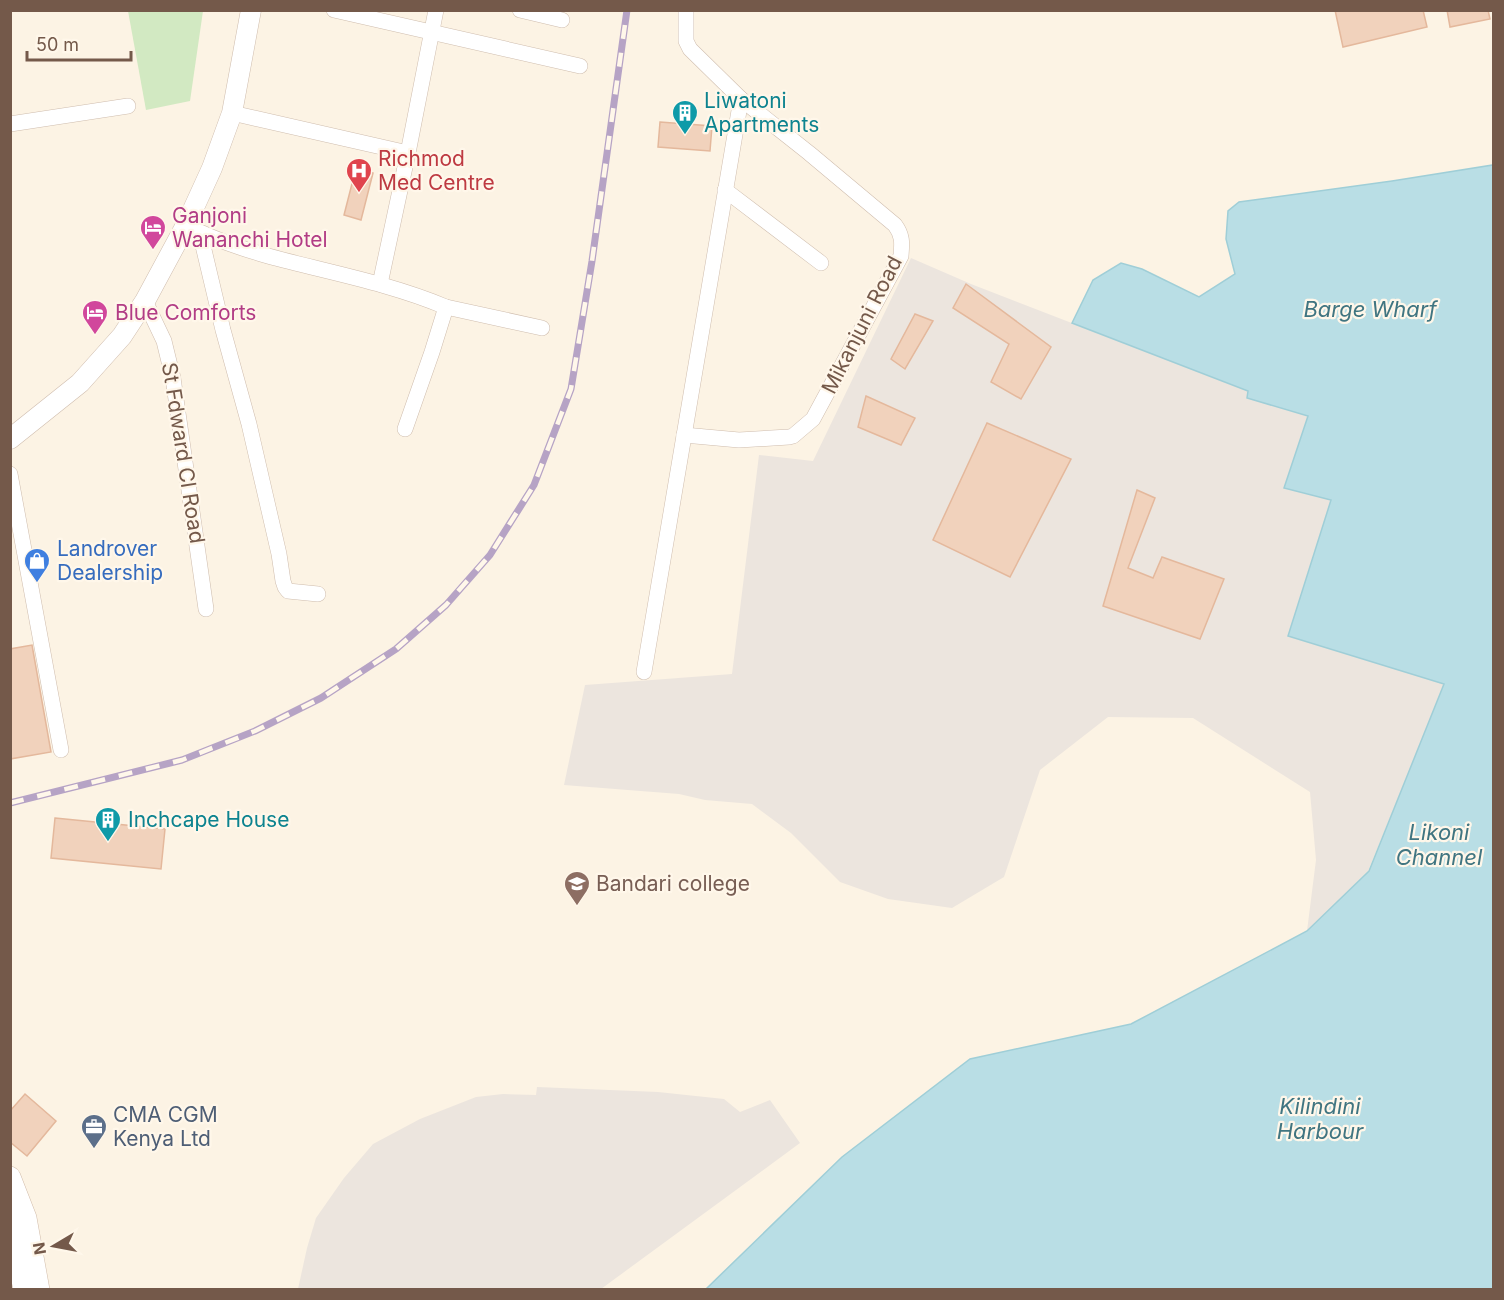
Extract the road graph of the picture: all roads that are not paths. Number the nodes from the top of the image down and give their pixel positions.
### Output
1 (251, 10) edge
2 (334, 10) edge
3 (436, 10) edge
4 (520, 10) edge
5 (686, 10) edge
6 (562, 20) dead end
7 (432, 32) junction
8 (580, 66) dead end
9 (741, 99) junction
10 (128, 106) dead end
11 (232, 113) junction
12 (10, 124) edge
13 (408, 153) junction
14 (725, 190) junction
15 (193, 229) junction
16 (821, 263) dead end
17 (380, 284) junction
18 (145, 301) junction
19 (446, 307) junction
20 (542, 328) dead end
21 (405, 429) dead end
22 (684, 435) junction
23 (10, 439) edge
24 (10, 474) edge
25 (318, 594) dead end
26 (206, 609) dead end
27 (644, 672) dead end
28 (61, 750) dead end
29 (10, 1177) edge
30 (10, 1219) edge
31 (24, 1290) edge
32 (39, 1290) edge

1 - 11 street
2 - 7 street
3 - 7 street
4 - 6 street
5 - 9 street, Mikanjuni Road
7 - 8 street
7 - 13 street
9 - 14 street
9 - 22 street, Mikanjuni Road
10 - 12 street
11 - 13 street
11 - 15 street
13 - 17 street
14 - 16 street
14 - 22 street
15 - 17 street
15 - 18 street
15 - 25 street
17 - 19 street
18 - 23 street
18 - 26 street, St Fdward Cl Road
19 - 20 street
19 - 21 street
22 - 27 street
24 - 28 street
29 - 32 main road
30 - 31 main road

